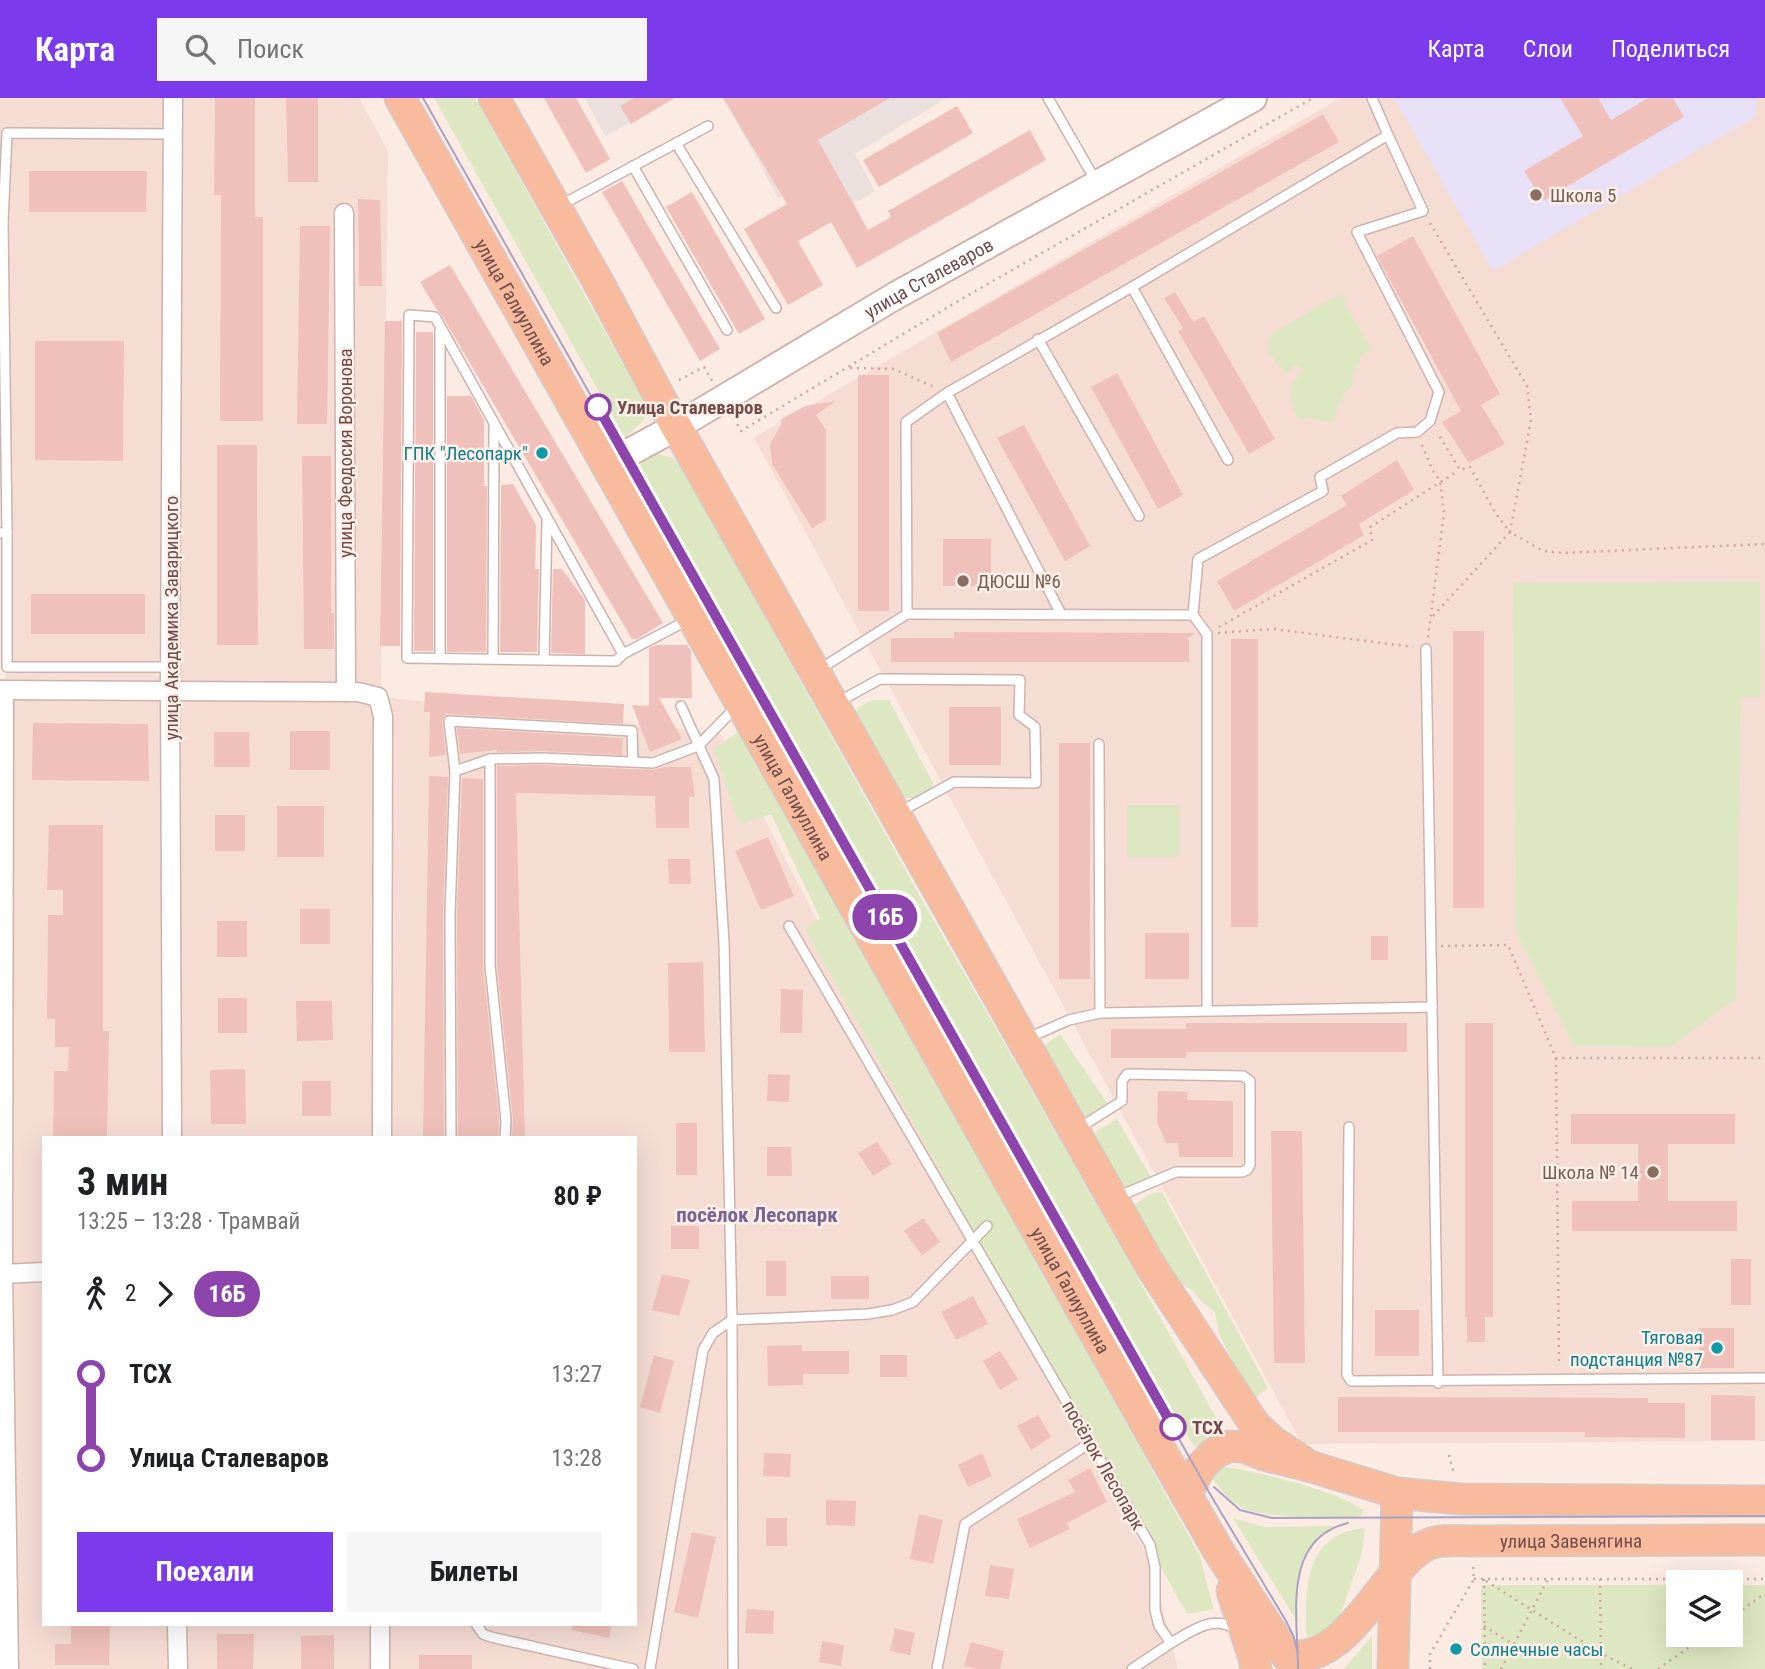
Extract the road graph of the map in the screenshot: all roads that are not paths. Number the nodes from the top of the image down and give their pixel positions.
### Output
1 (173, 98) edge
2 (400, 98) edge
3 (494, 98) edge
4 (1048, 98) edge
5 (1253, 98) edge
6 (1372, 98) edge
7 (708, 126) dead end
8 (173, 134) junction
9 (1388, 135) junction
10 (676, 143) junction
11 (633, 166) junction
12 (1098, 184) junction
13 (556, 208) junction
14 (344, 213) dead end
15 (1, 222) edge
16 (1132, 287) junction
17 (776, 308) dead end
18 (440, 330) junction
19 (727, 330) dead end
20 (1038, 339) junction
21 (947, 393) junction
22 (494, 425) junction
23 (676, 427) junction
24 (1228, 460) dead end
25 (606, 465) junction
26 (1139, 516) dead end
27 (547, 519) junction
28 (3, 533) edge
29 (907, 614) junction
30 (1061, 614) junction
31 (1193, 614) junction
32 (692, 618) junction
33 (1426, 649) road end
34 (623, 654) junction
35 (440, 658) junction
36 (493, 659) junction
37 (544, 660) junction
38 (171, 667) junction
39 (815, 672) junction
40 (2, 690) edge
41 (171, 692) junction
42 (346, 692) junction
43 (740, 703) junction
44 (834, 705) junction
45 (681, 706) dead end
46 (1100, 744) dead end
47 (698, 746) junction
48 (490, 759) junction
49 (633, 762) junction
50 (455, 771) junction
51 (895, 814) junction
52 (789, 926) dead end
53 (1432, 1007) junction
54 (1207, 1010) junction
55 (1100, 1013) junction
56 (1023, 1040) junction
57 (1349, 1127) dead end
58 (1074, 1131) junction
59 (172, 1136) edge
60 (382, 1136) edge
61 (451, 1136) edge
62 (505, 1136) edge
63 (1113, 1198) junction
64 (987, 1226) dead end
65 (974, 1241) junction
66 (42, 1272) edge
67 (3, 1273) junction
68 (732, 1320) junction
69 (1765, 1378) edge
70 (1438, 1382) junction
71 (1090, 1443) junction
72 (1308, 1466) junction
73 (1397, 1493) junction
74 (1186, 1495) junction
75 (1765, 1501) edge
76 (1765, 1540) edge
77 (1218, 1550) junction
78 (1395, 1580) junction
79 (177, 1626) edge
80 (380, 1626) edge
81 (477, 1626) edge
82 (1171, 1643) junction
83 (1251, 1657) edge
84 (9, 1669) edge
85 (178, 1669) edge
86 (380, 1669) edge
87 (633, 1669) edge
88 (650, 1669) edge
89 (733, 1669) edge
90 (937, 1669) edge
91 (1132, 1669) edge
92 (1393, 1669) edge

1 - 8 street, улица Академика Заварицкого
2 - 25 main road, улица Галиуллина
3 - 13 main road
4 - 12 lane
5 - 12 main road, улица Сталеваров
6 - 9 lane
7 - 10 lane
8 - 15 lane
8 - 38 street, улица Академика Заварицкого
9 - 16 lane
9 - 31 lane
10 - 11 lane
10 - 17 lane
11 - 13 lane
11 - 19 lane
12 - 23 main road, улица Сталеваров
13 - 23 main road
14 - 42 street, улица Феодосия Воронова
15 - 28 lane
16 - 20 lane
16 - 24 lane
18 - 22 lane
18 - 35 lane
18 - 35 lane
20 - 21 lane
20 - 26 lane
21 - 29 lane
21 - 30 lane
22 - 27 lane
22 - 36 lane
23 - 25 main road, улица Сталеваров
23 - 39 main road
25 - 32 main road, улица Галиуллина
27 - 34 lane
27 - 37 lane
28 - 38 lane
29 - 30 lane
29 - 39 lane
30 - 31 lane
31 - 54 lane
32 - 34 lane
32 - 43 main road, улица Галиуллина
33 - 53 lane
34 - 37 lane
35 - 36 lane
36 - 37 lane
38 - 41 street, улица Академика Заварицкого
39 - 44 main road
40 - 41 street
40 - 67 street
41 - 42 street
41 - 59 street, улица Академика Заварицкого
42 - 60 street
43 - 47 lane
43 - 74 main road, улица Галиуллина
44 - 51 main road
44 - 51 lane
45 - 47 lane
46 - 55 lane
47 - 49 lane
47 - 68 lane
48 - 49 lane
48 - 50 lane
48 - 62 lane
49 - 50 lane
50 - 61 lane
51 - 56 main road
52 - 65 lane, посёлок Лесопарк
53 - 54 lane
53 - 70 lane
54 - 55 lane
55 - 56 lane
56 - 58 main road
57 - 70 lane
58 - 63 main road
58 - 63 lane
63 - 72 main road
64 - 65 lane
65 - 68 lane
65 - 71 lane, посёлок Лесопарк
66 - 67 street
67 - 84 street
68 - 88 lane
68 - 89 lane
69 - 70 lane
71 - 82 lane, посёлок Лесопарк
71 - 90 lane
72 - 73 main road
72 - 74 main road
73 - 75 main road, улица Завенягина
73 - 78 main road
74 - 77 main road, улица Галиуллина
76 - 78 main road, улица Завенягина
77 - 78 main road, улица Галиуллина
77 - 83 main road
78 - 92 main road
79 - 85 street
80 - 86 street
81 - 87 lane
82 - 83 lane
82 - 91 lane

